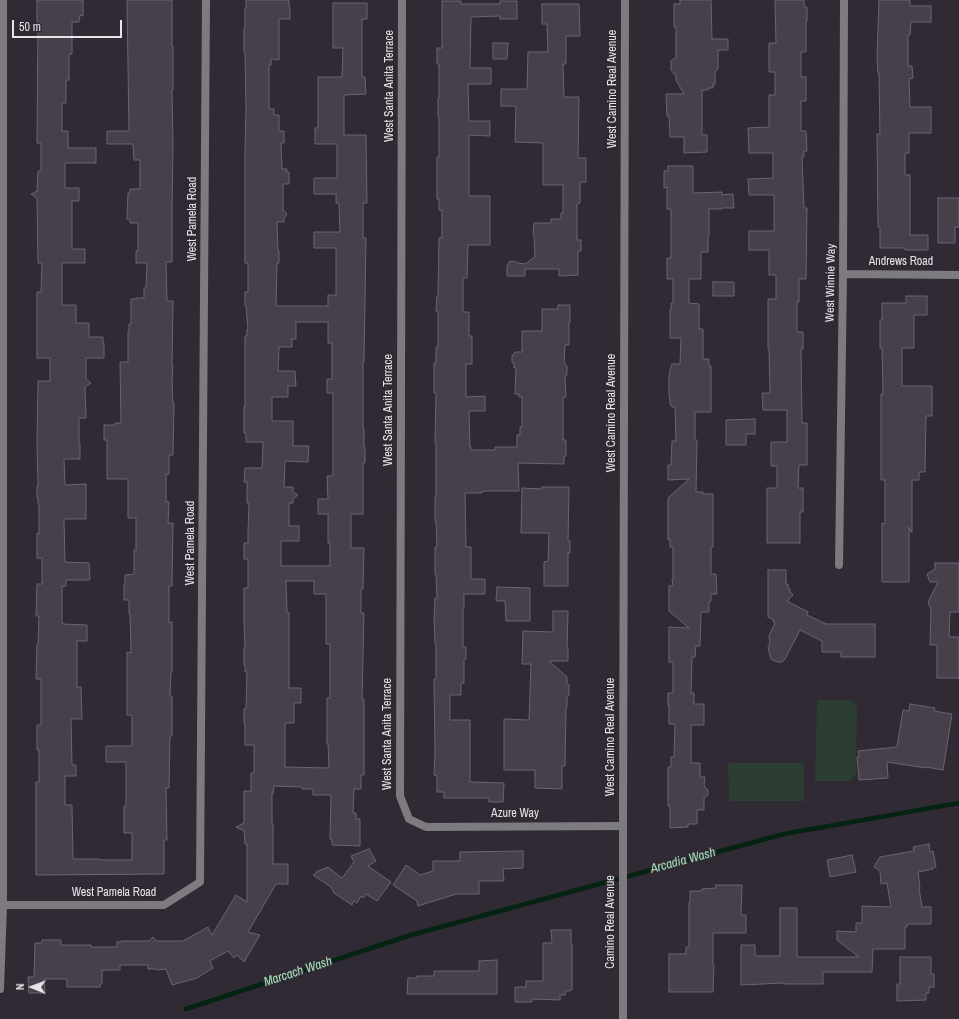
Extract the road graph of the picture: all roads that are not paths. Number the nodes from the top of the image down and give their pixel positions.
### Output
1 (3, 0) edge
2 (206, 0) edge
3 (402, 0) edge
4 (625, 0) edge
5 (844, 0) edge
6 (843, 274) junction
7 (959, 275) edge
8 (839, 565) dead end
9 (409, 819) joint
10 (622, 826) junction
11 (3, 905) junction
12 (0, 989) edge
13 (623, 1019) edge

1 - 11 street
2 - 11 street, West Pamela Road
3 - 9 street, West Santa Anita Terrace
4 - 10 street, West Camino Real Avenue
5 - 6 street, West Winnie Way
6 - 7 street, Andrews Road
6 - 8 street, West Winnie Way
9 - 10 street, Azure Way
10 - 13 street, Camino Real Avenue
11 - 12 street

